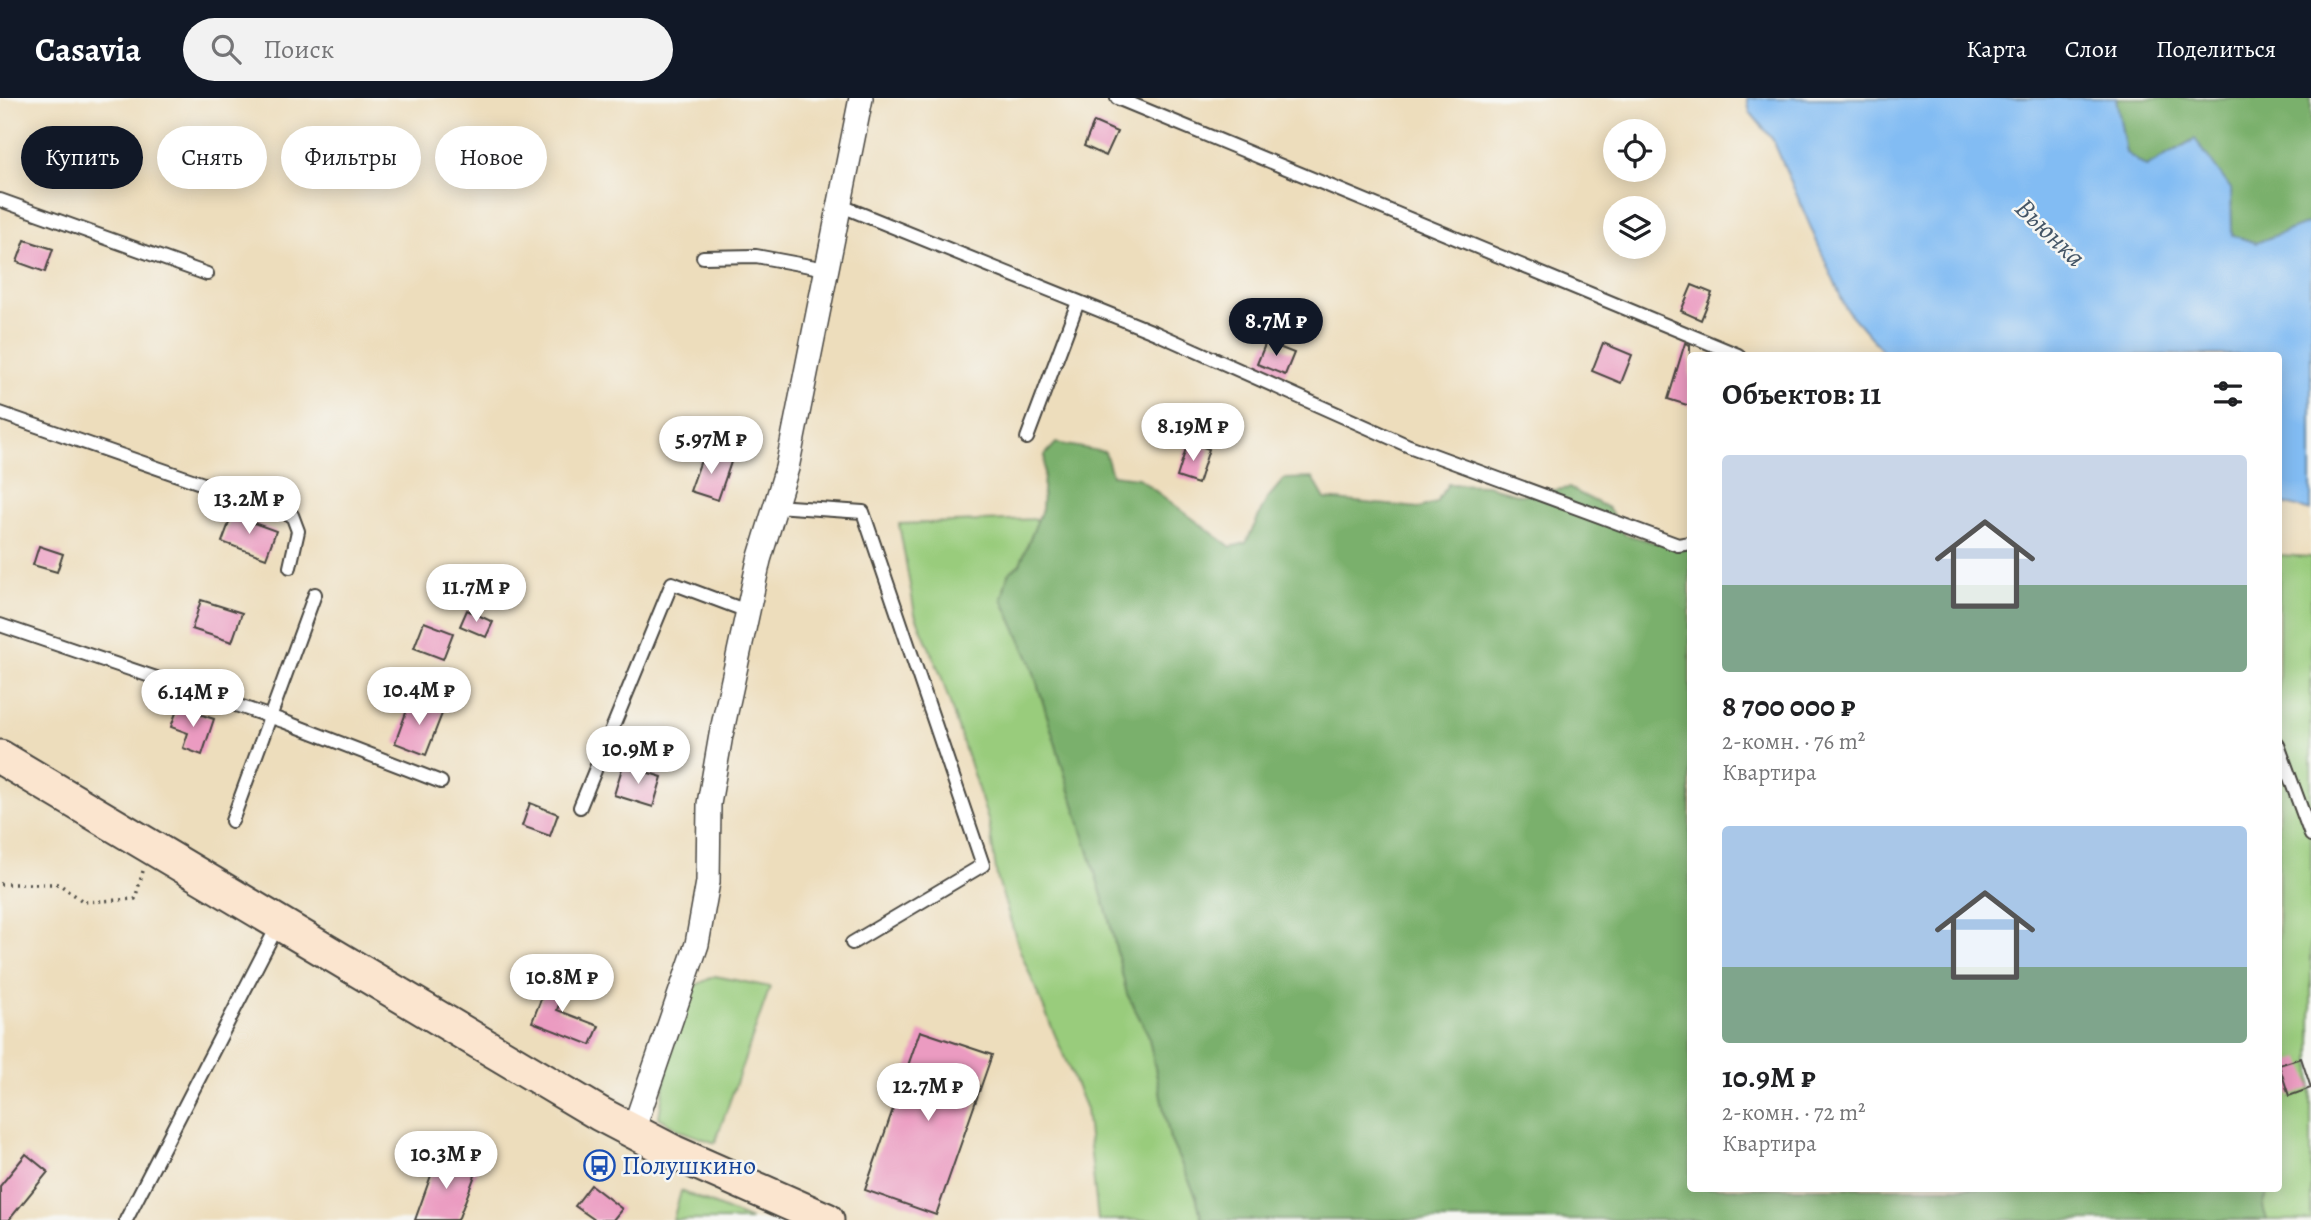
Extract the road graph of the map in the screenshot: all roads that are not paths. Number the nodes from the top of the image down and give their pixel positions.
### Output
1 (862, 98) edge
2 (1117, 98) edge
3 (0, 200) edge
4 (839, 205) junction
5 (703, 257) dead end
6 (826, 269) junction
7 (206, 274) dead end
8 (1078, 302) junction
9 (1731, 352) edge
10 (0, 413) edge
11 (1027, 438) dead end
12 (775, 506) junction
13 (1687, 544) edge
14 (290, 567) dead end
15 (315, 594) dead end
16 (747, 611) junction
17 (0, 625) edge
18 (270, 717) junction
19 (2282, 756) edge
20 (0, 757) edge
21 (441, 782) dead end
22 (580, 807) dead end
23 (232, 821) dead end
24 (2311, 835) edge
25 (278, 924) junction
26 (852, 943) dead end
27 (633, 1131) junction
28 (126, 1220) edge
29 (827, 1220) edge

1 - 4 street
2 - 9 lane
3 - 7 lane
4 - 6 street
4 - 8 lane
5 - 6 lane
6 - 12 street
8 - 11 lane
8 - 13 lane
10 - 14 lane
12 - 16 street
12 - 26 lane
15 - 18 lane
16 - 22 lane
16 - 27 street
17 - 18 lane
18 - 21 lane
18 - 23 lane
19 - 24 lane
20 - 25 main road
25 - 27 main road
25 - 28 lane
27 - 29 main road

